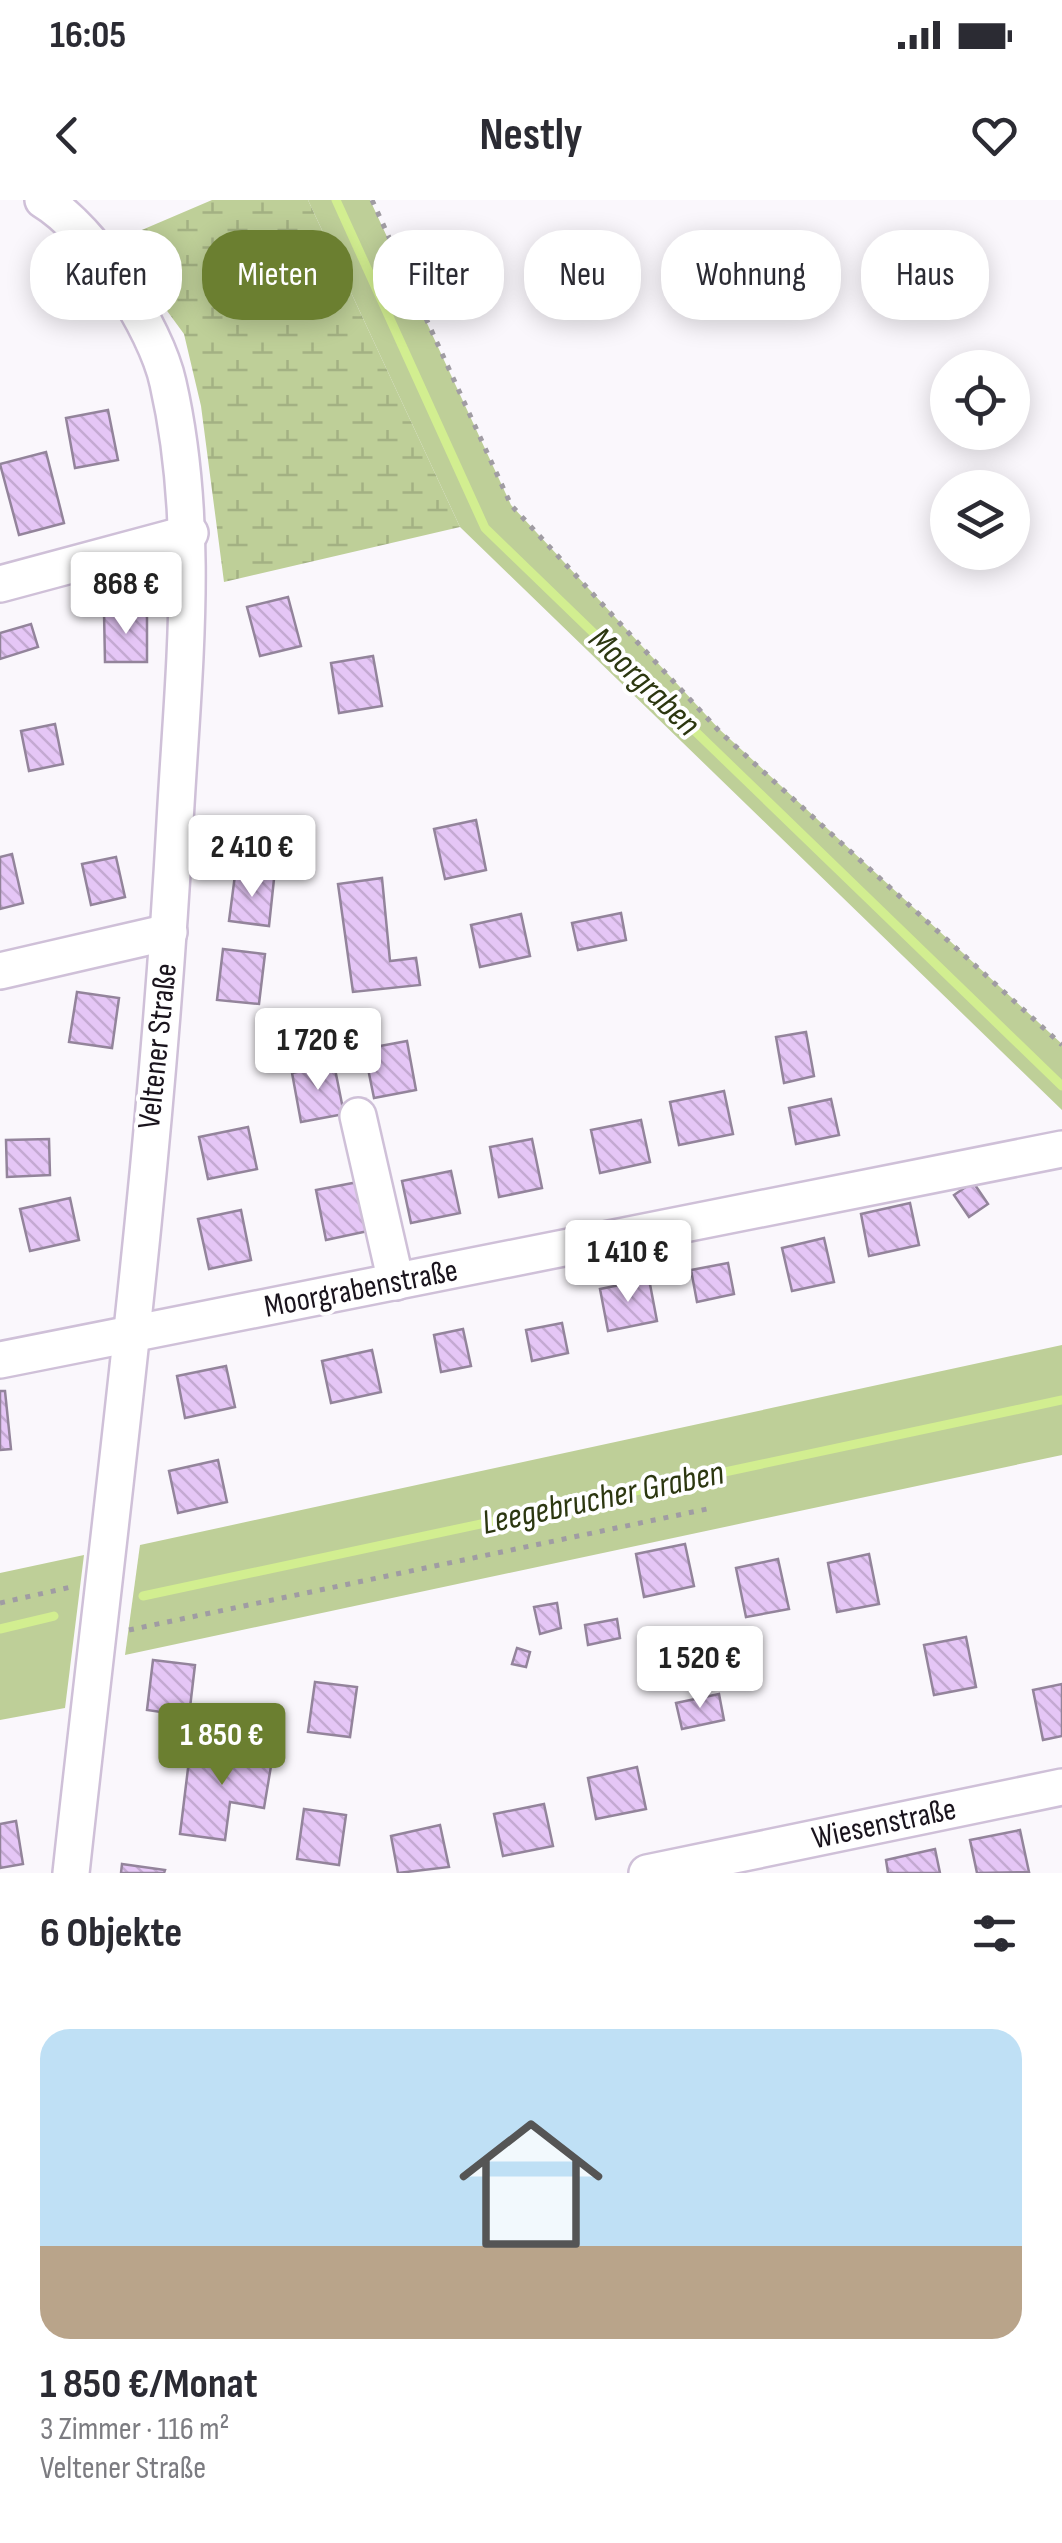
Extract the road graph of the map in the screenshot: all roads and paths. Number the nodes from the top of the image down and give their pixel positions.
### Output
1 (43, 200) edge
2 (372, 200) edge
3 (190, 533) junction
4 (0, 584) edge
5 (169, 932) junction
6 (0, 971) edge
7 (1062, 1045) edge
8 (358, 1116) dead end
9 (1062, 1149) edge
10 (396, 1282) junction
11 (130, 1335) junction
12 (0, 1360) edge
13 (707, 1508) dead end
14 (104, 1580) junction
15 (0, 1604) edge
16 (97, 1636) junction
17 (1062, 1787) edge
18 (71, 1873) edge
19 (647, 1873) edge

1 - 3 street, Veltener Straße
2 - 7 path
3 - 4 street
3 - 5 street, Veltener Straße
5 - 6 street
5 - 11 street, Veltener Straße
8 - 10 street
9 - 10 street, Moorgrabenstraße
10 - 11 street, Moorgrabenstraße
11 - 12 street, Moorgrabenstraße
11 - 14 street, Veltener Straße
13 - 16 path
14 - 15 path
14 - 16 street, Veltener Straße
16 - 18 street, Veltener Straße
17 - 19 street, Wiesenstraße

